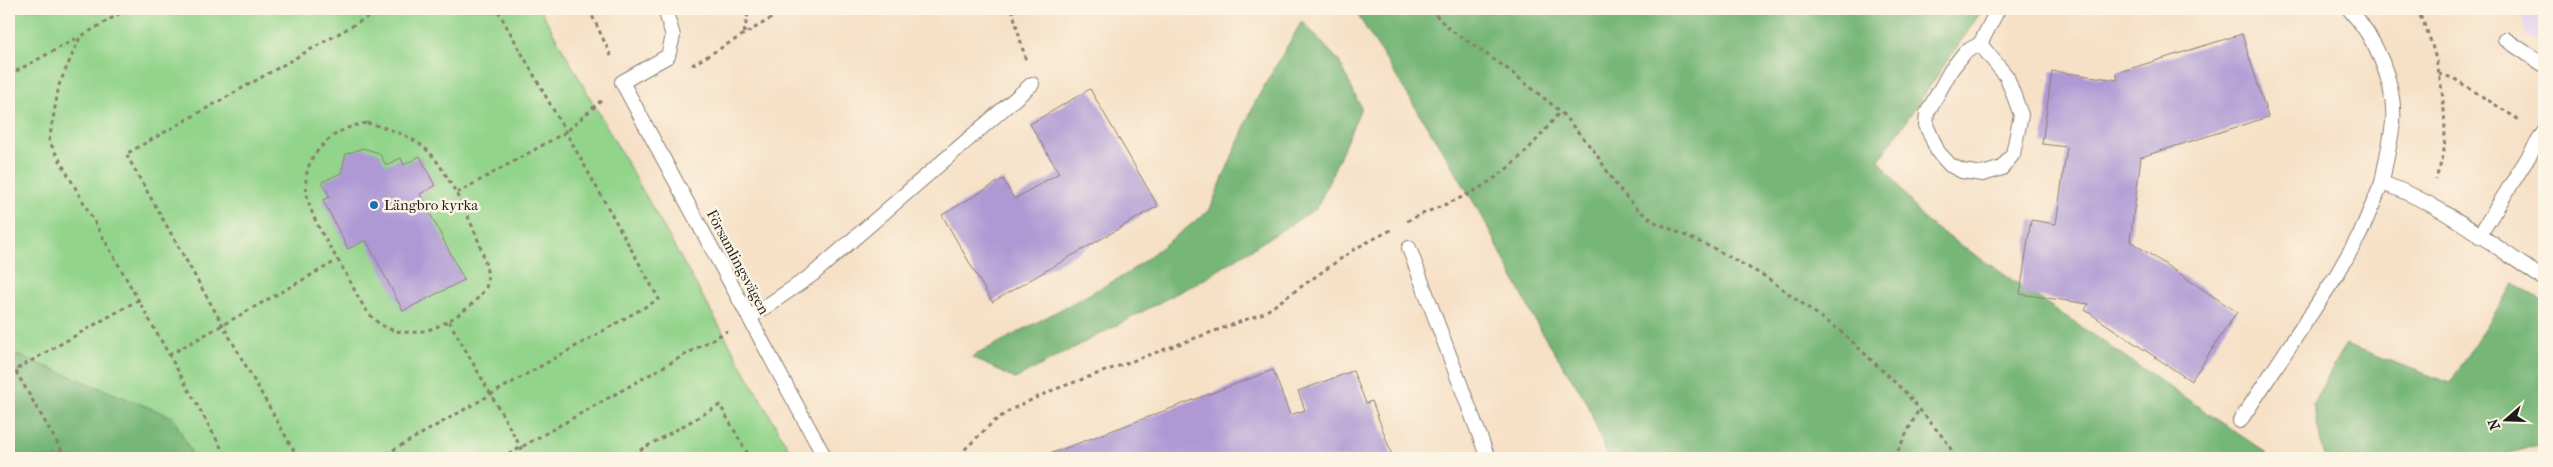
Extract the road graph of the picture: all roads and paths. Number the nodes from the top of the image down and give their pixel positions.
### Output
1 (127, 9) edge
2 (382, 9) edge
3 (496, 9) edge
4 (589, 9) edge
5 (665, 9) edge
6 (749, 9) edge
7 (787, 9) edge
8 (1012, 9) edge
9 (1430, 9) edge
10 (1998, 9) edge
11 (2416, 9) edge
12 (2356, 11) edge
13 (744, 33) junction
14 (80, 37) junction
15 (2505, 39) dead end
16 (1980, 44) junction
17 (2544, 65) edge
18 (685, 69) dead end
19 (2439, 74) junction
20 (9, 75) edge
21 (622, 82) junction
22 (1032, 84) joint
23 (1560, 111) junction
24 (566, 132) junction
25 (2544, 134) edge
26 (2382, 183) junction
27 (457, 193) junction
28 (2429, 203) junction
29 (1401, 225) dead end
30 (1396, 227) dead end
31 (2479, 236) junction
32 (1409, 248) dead end
33 (338, 260) junction
34 (2544, 279) edge
35 (138, 300) junction
36 (750, 318) junction
37 (449, 321) junction
38 (222, 324) junction
39 (169, 355) junction
40 (491, 395) junction
41 (1919, 408) junction
42 (2240, 422) dead end
43 (521, 447) junction
44 (960, 455) dead end
45 (66, 458) edge
46 (227, 458) edge
47 (298, 458) edge
48 (379, 458) edge
49 (502, 458) edge
50 (527, 458) edge
51 (626, 458) edge
52 (750, 458) edge
53 (825, 458) edge
54 (1488, 458) edge
55 (1894, 458) edge
56 (1956, 458) edge

1 - 14 path
2 - 38 path
3 - 24 path
4 - 21 path
5 - 21 lane
6 - 13 path
7 - 13 path
8 - 22 path
9 - 23 path
10 - 16 lane
11 - 19 path
12 - 26 lane
13 - 18 path
14 - 20 path
14 - 35 path
15 - 17 lane
16 - 16 lane
19 - 25 path
19 - 28 path
21 - 24 path
21 - 36 lane, Församlingsvägen
22 - 36 lane
23 - 29 path
23 - 41 path
24 - 27 path
24 - 40 path
25 - 31 lane
26 - 28 lane
26 - 42 lane
27 - 33 path
27 - 37 path
28 - 31 lane
30 - 44 path
31 - 34 lane
32 - 54 lane
33 - 37 path
33 - 38 path
35 - 39 path
35 - 45 path
36 - 43 path
36 - 53 lane, Församlingsvägen
37 - 40 path
38 - 39 path
38 - 47 path
39 - 46 path
40 - 43 path
40 - 48 path
41 - 55 path
41 - 56 path
43 - 49 path
43 - 50 path
51 - 52 path

